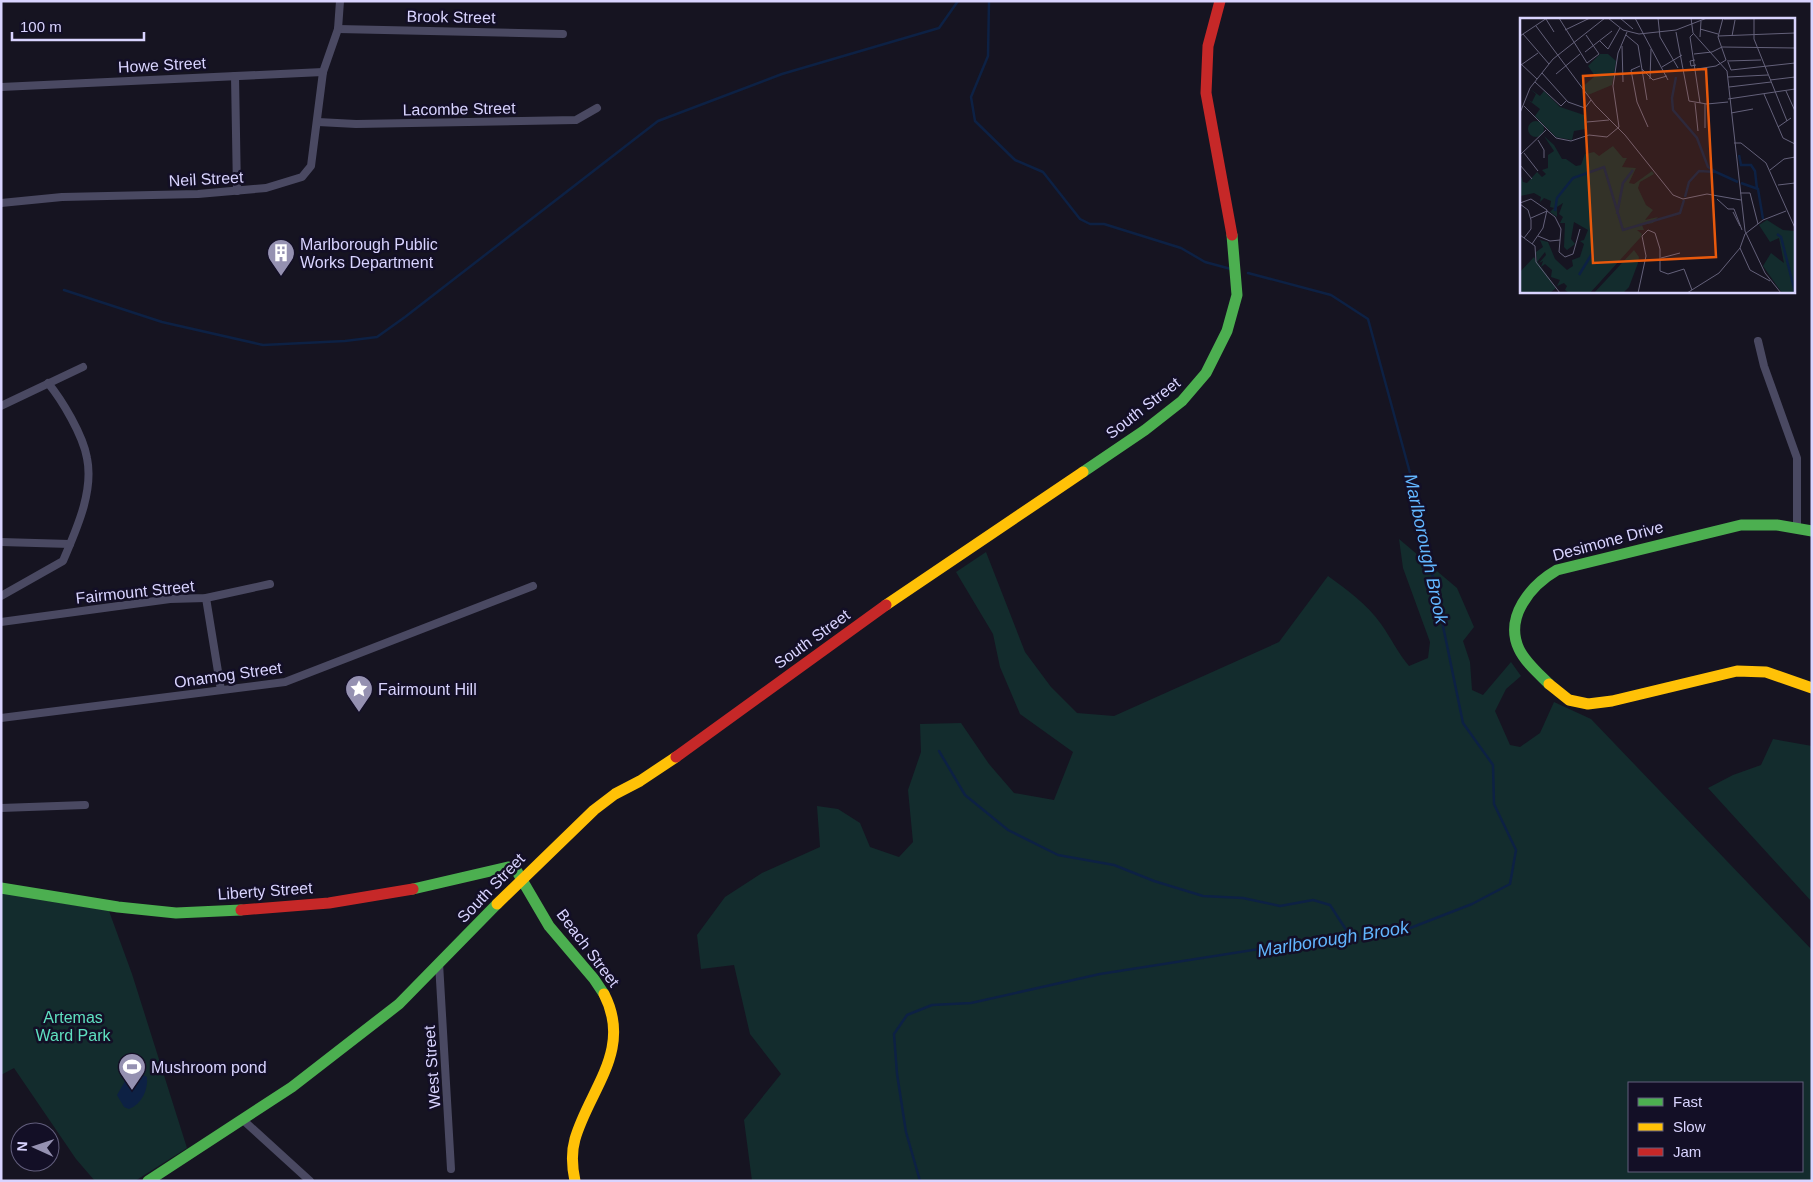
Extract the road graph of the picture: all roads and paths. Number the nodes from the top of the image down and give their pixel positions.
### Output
1 (340, 1) edge
2 (1220, 1) edge
3 (338, 30) junction
4 (563, 34) dead end
5 (323, 72) junction
6 (235, 76) junction
7 (1, 87) edge
8 (597, 108) dead end
9 (318, 122) junction
10 (237, 191) junction
11 (1, 203) edge
12 (1758, 341) dead end
13 (83, 367) dead end
14 (48, 382) junction
15 (1, 406) edge
16 (1797, 527) junction
17 (1812, 531) edge
18 (1, 542) edge
19 (70, 544) junction
20 (270, 584) dead end
21 (533, 586) dead end
22 (1, 596) edge
23 (206, 598) junction
24 (1, 622) edge
25 (1812, 688) edge
26 (221, 690) junction
27 (1, 718) edge
28 (85, 805) dead end
29 (1, 808) edge
30 (522, 880) junction
31 (1, 888) edge
32 (439, 963) junction
33 (243, 1120) junction
34 (451, 1169) dead end
35 (148, 1181) edge
36 (310, 1181) edge
37 (575, 1181) edge

1 - 3 street, Neil Street
2 - 30 main road, South Street
3 - 4 street, Brook Street
3 - 5 street, Neil Street
5 - 6 street, Howe Street
5 - 9 street, Neil Street
6 - 7 street, Howe Street
6 - 10 street
8 - 9 street, Lacombe Street
9 - 10 street, Neil Street
10 - 11 street, Neil Street
12 - 16 street
13 - 14 street
14 - 15 street
14 - 19 street
16 - 17 main road, Desimone Drive
16 - 25 main road, Desimone Drive
18 - 19 street
19 - 22 street
20 - 23 street, Fairmount Street
21 - 26 street, Onamog Street
23 - 24 street, Fairmount Street
23 - 26 street
26 - 27 street, Onamog Street
28 - 29 street
30 - 31 main road, Liberty Street
30 - 32 main road, South Street
30 - 37 main road, Beach Street
32 - 33 main road, South Street
32 - 34 street, West Street
33 - 35 main road, South Street
33 - 36 street

